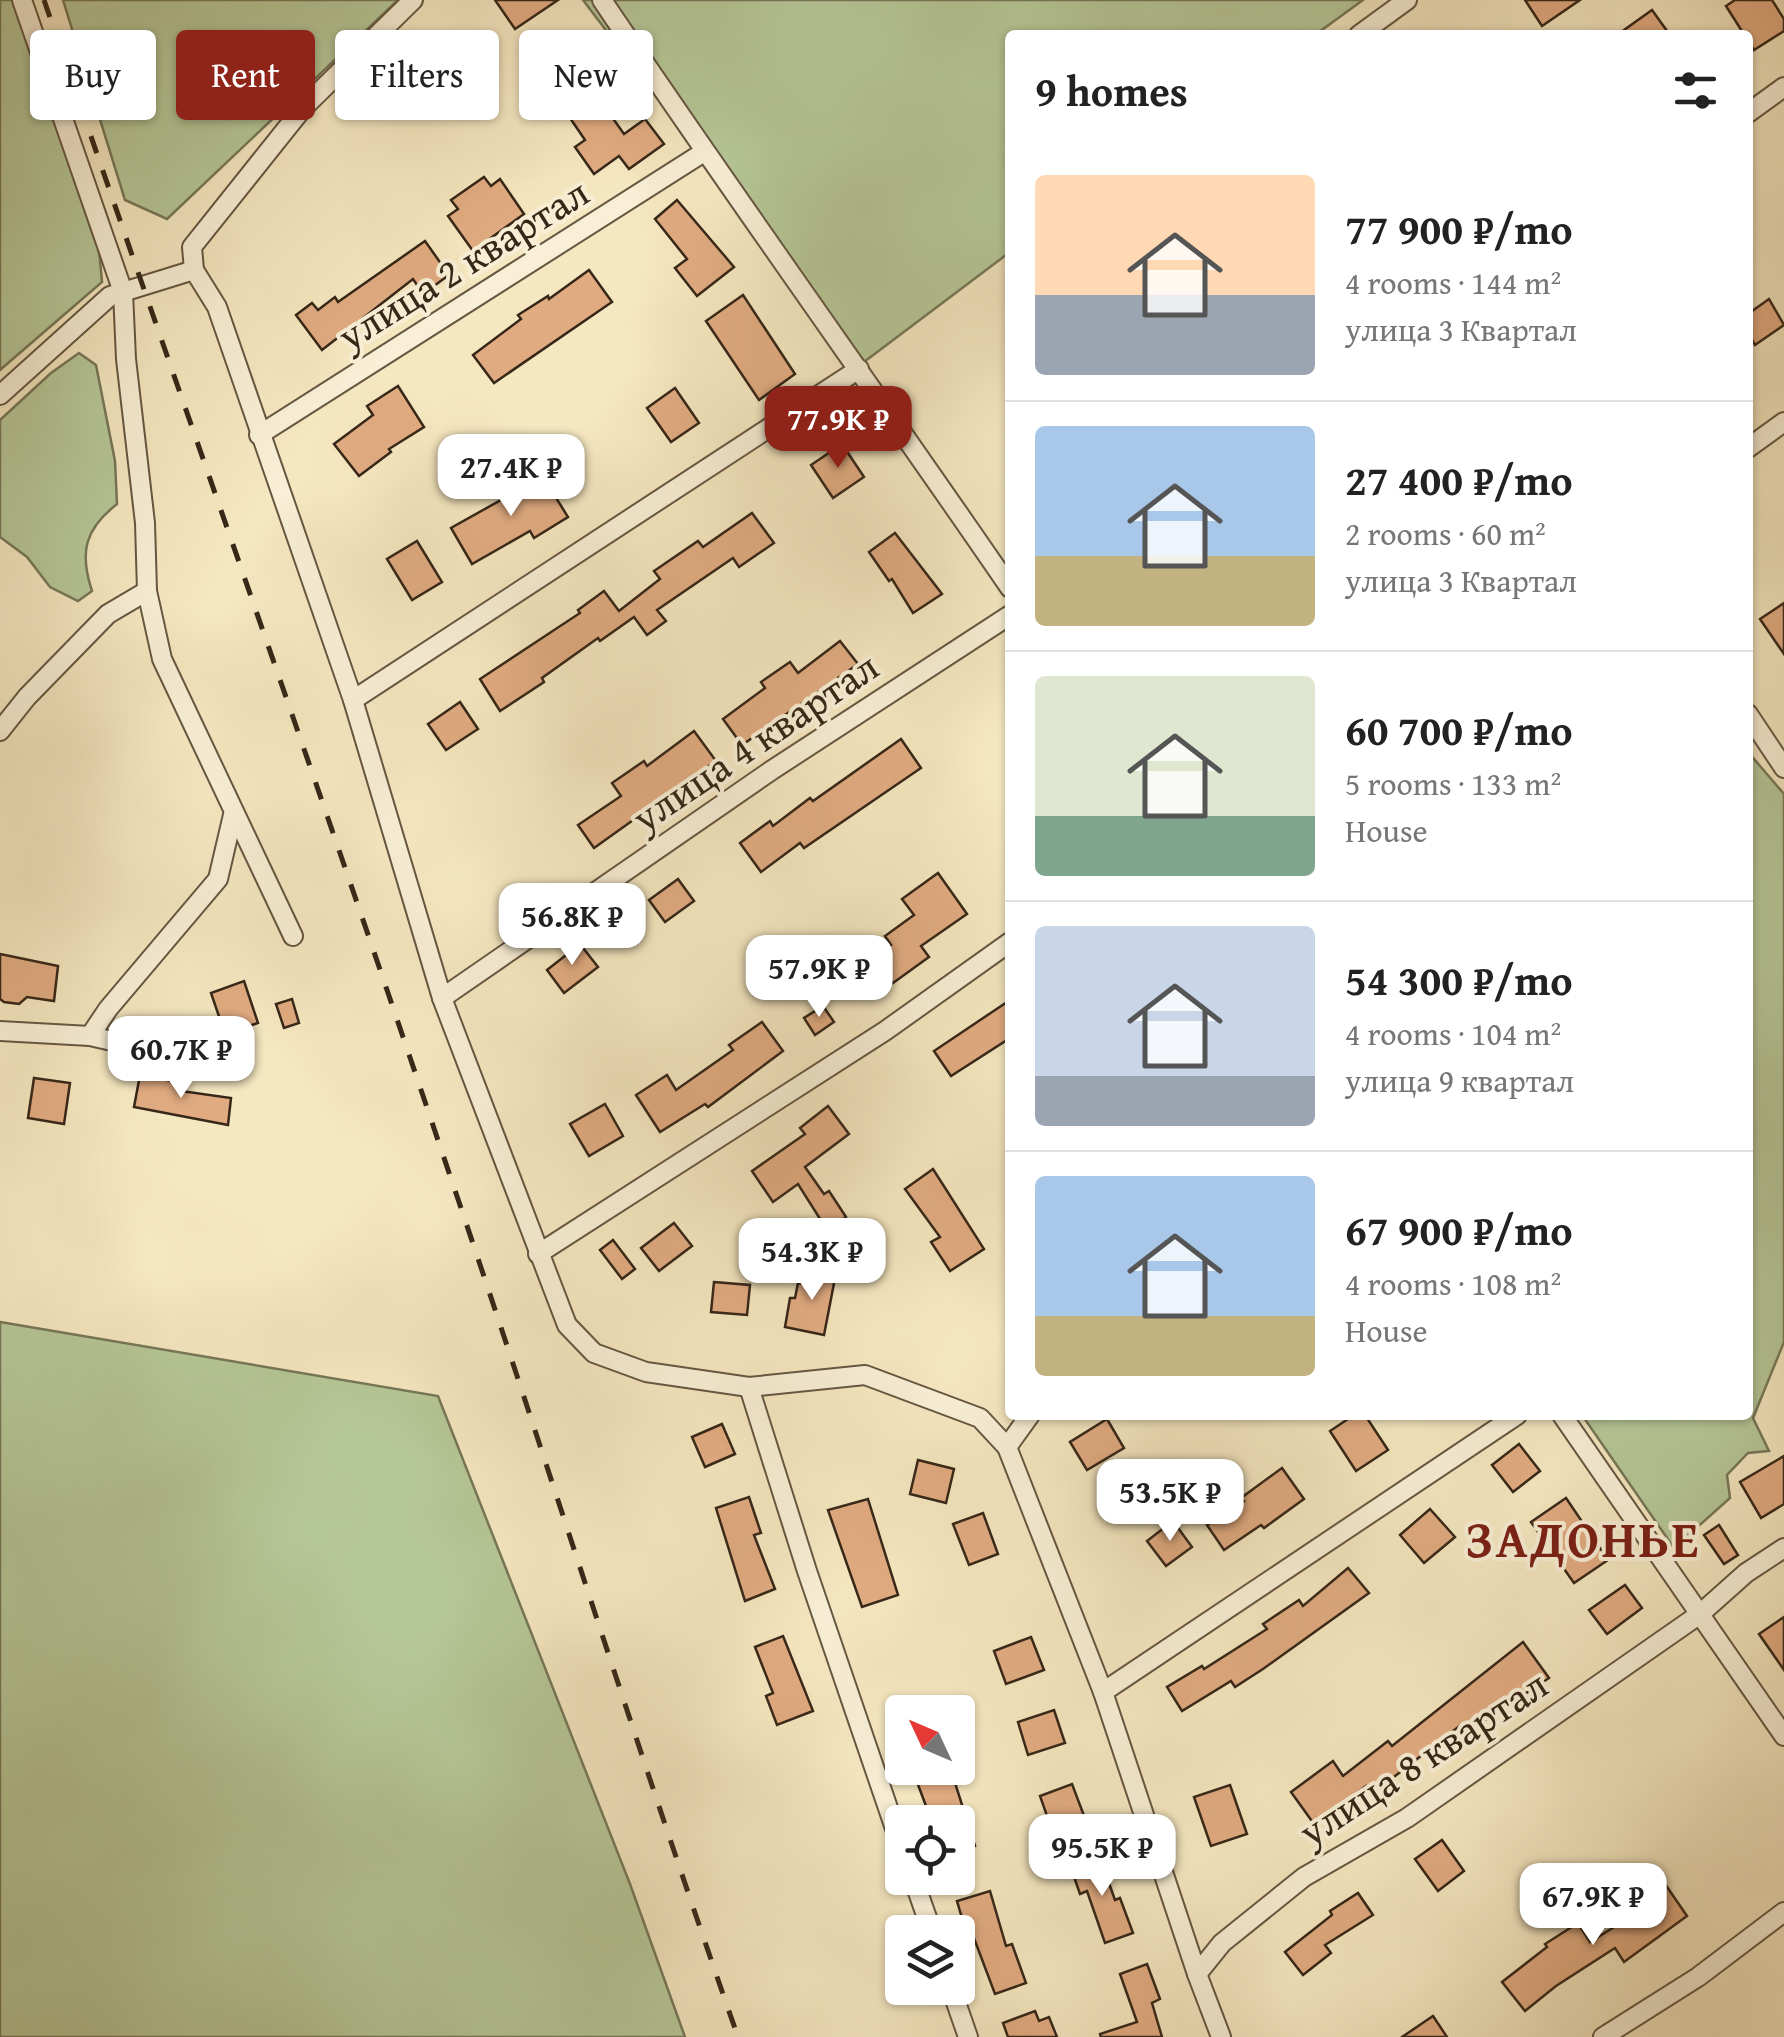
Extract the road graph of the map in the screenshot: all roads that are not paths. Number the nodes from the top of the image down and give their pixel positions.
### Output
1 (22, 0) edge
2 (413, 0) edge
3 (602, 0) edge
4 (1407, 0) edge
5 (1366, 30) edge
6 (1784, 87) edge
7 (1753, 109) edge
8 (704, 152) junction
9 (194, 270) junction
10 (123, 292) junction
11 (859, 369) junction
12 (0, 395) edge
13 (1784, 422) edge
14 (258, 435) junction
15 (1753, 444) edge
16 (1005, 581) edge
17 (148, 592) junction
18 (1005, 618) edge
19 (353, 700) junction
20 (1753, 722) edge
21 (0, 731) edge
22 (1784, 768) edge
23 (233, 815) junction
24 (293, 936) dead end
25 (1005, 946) edge
26 (442, 998) junction
27 (0, 1030) edge
28 (90, 1036) junction
29 (208, 1063) dead end
30 (538, 1254) junction
31 (749, 1387) junction
32 (1027, 1420) edge
33 (1511, 1420) edge
34 (1565, 1420) edge
35 (1007, 1448) junction
36 (1784, 1548) edge
37 (1700, 1614) junction
38 (1103, 1692) junction
39 (1784, 1736) edge
40 (887, 1805) edge
41 (1784, 1912) edge
42 (1197, 1974) junction
43 (956, 2005) edge
44 (968, 2037) edge
45 (1221, 2037) edge
46 (1603, 2037) edge

1 - 10 street
2 - 9 street
3 - 8 street
4 - 5 street
6 - 7 street
8 - 11 street
8 - 14 street, улица 2 квартал
9 - 10 street
9 - 14 street
10 - 12 street
10 - 17 street
11 - 16 street
11 - 19 street
13 - 15 street
14 - 19 street
17 - 21 street
17 - 23 street
18 - 26 street, улица 4 квартал
19 - 26 street
20 - 22 street
23 - 24 street
23 - 28 street
25 - 30 street
26 - 30 street
27 - 28 street
28 - 29 street
30 - 31 street
31 - 35 street
31 - 40 street
32 - 35 street
33 - 38 street
34 - 37 street
35 - 38 street
36 - 37 street, улица 8 квартал
37 - 39 street
37 - 42 street, улица 8 квартал
38 - 42 street
41 - 46 street
42 - 45 street
43 - 44 street

